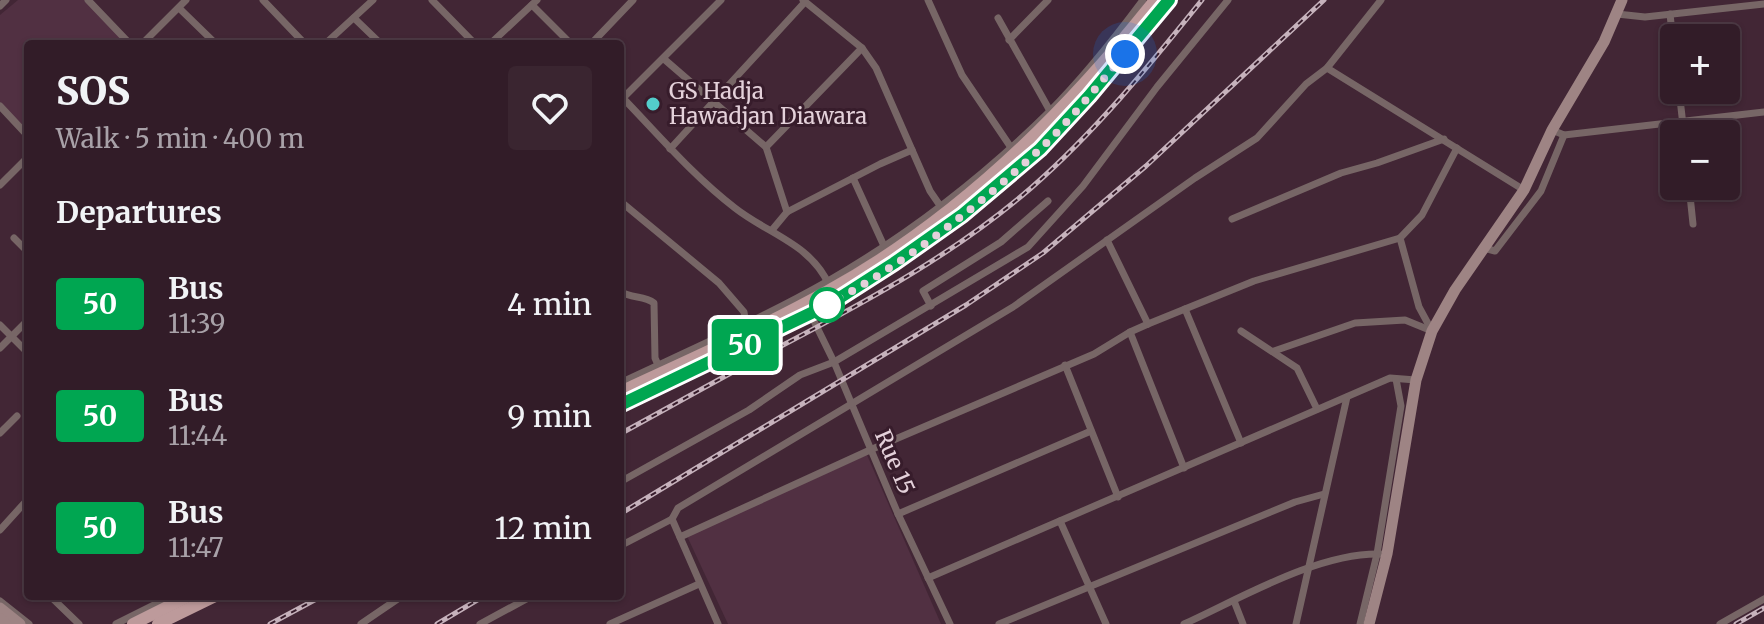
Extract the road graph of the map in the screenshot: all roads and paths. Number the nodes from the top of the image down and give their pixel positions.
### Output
1 (6, 0) edge
2 (88, 0) edge
3 (103, 0) edge
4 (186, 0) edge
5 (373, 0) edge
6 (432, 0) edge
7 (633, 0) edge
8 (721, 0) edge
9 (817, 0) edge
10 (928, 0) edge
11 (1048, 0) edge
12 (1143, 0) edge
13 (1155, 0) edge
14 (1169, 0) edge
15 (1228, 0) edge
16 (1381, 0) edge
17 (1622, 0) edge
18 (267, 1) edge
19 (534, 2) edge
20 (806, 2) edge
21 (1764, 4) edge
22 (0, 6) edge
23 (95, 8) junction
24 (179, 8) junction
25 (1617, 14) junction
26 (1670, 14) junction
27 (354, 18) junction
28 (998, 18) dead end
29 (1671, 24) edge
30 (126, 40) edge
31 (146, 40) edge
32 (212, 40) edge
33 (301, 40) edge
34 (329, 40) edge
35 (377, 40) edge
36 (471, 40) edge
37 (494, 40) edge
38 (567, 40) edge
39 (595, 40) edge
40 (1009, 40) junction
41 (862, 48) junction
42 (664, 59) junction
43 (1327, 68) junction
44 (624, 95) edge
45 (624, 101) edge
46 (714, 103) junction
47 (0, 106) edge
48 (1050, 111) junction
49 (1764, 112) edge
50 (1691, 120) edge
51 (1660, 123) edge
52 (24, 132) edge
53 (1558, 132) junction
54 (1444, 139) junction
55 (766, 147) junction
56 (1457, 148) junction
57 (670, 149) junction
58 (912, 150) junction
59 (1013, 150) junction
60 (24, 161) edge
61 (853, 178) junction
62 (0, 185) edge
63 (1524, 190) junction
64 (1690, 200) edge
65 (1048, 201) dead end
66 (624, 204) edge
67 (943, 209) junction
68 (787, 212) junction
69 (1232, 219) dead end
70 (1693, 224) dead end
71 (772, 230) junction
72 (14, 238) dead end
73 (1400, 238) junction
74 (1107, 240) junction
75 (884, 246) junction
76 (24, 248) edge
77 (1484, 248) junction
78 (829, 286) junction
79 (624, 294) edge
80 (931, 306) junction
81 (1185, 309) junction
82 (810, 313) junction
83 (24, 324) edge
84 (1148, 324) junction
85 (0, 325) edge
86 (748, 327) junction
87 (1241, 331) dead end
88 (1432, 331) junction
89 (1130, 332) junction
90 (11, 336) junction
91 (0, 348) edge
92 (24, 349) edge
93 (1274, 351) junction
94 (834, 362) junction
95 (1065, 365) junction
96 (660, 368) junction
97 (1396, 379) junction
98 (1416, 380) junction
99 (624, 382) edge
100 (624, 390) edge
101 (1347, 397) junction
102 (624, 403) edge
103 (851, 404) junction
104 (1317, 409) junction
105 (17, 416) dead end
106 (1091, 431) junction
107 (0, 433) edge
108 (1241, 443) junction
109 (870, 450) junction
110 (1184, 468) junction
111 (624, 480) edge
112 (1324, 494) junction
113 (1118, 497) junction
114 (24, 503) edge
115 (898, 514) junction
116 (672, 519) junction
117 (1060, 521) junction
118 (0, 530) edge
119 (680, 537) junction
120 (624, 544) edge
121 (1382, 554) junction
122 (1311, 567) junction
123 (928, 578) junction
124 (699, 584) junction
125 (1089, 586) junction
126 (1764, 599) edge
127 (54, 600) edge
128 (164, 600) edge
129 (181, 600) edge
130 (207, 600) edge
131 (396, 600) edge
132 (525, 600) edge
133 (0, 601) edge
134 (1234, 601) junction
135 (0, 608) edge
136 (8, 622) edge
137 (29, 624) edge
138 (79, 624) edge
139 (116, 624) edge
140 (133, 624) edge
141 (158, 624) edge
142 (361, 624) edge
143 (480, 624) edge
144 (610, 624) edge
145 (718, 624) edge
146 (950, 624) edge
147 (999, 624) edge
148 (1106, 624) edge
149 (1184, 624) edge
150 (1243, 624) edge
151 (1296, 624) edge
152 (1360, 624) edge
153 (1369, 624) edge
154 (1720, 624) edge

1 - 22 street
2 - 23 street
3 - 23 street
4 - 24 street
5 - 27 street
6 - 36 street
7 - 39 street
8 - 42 street
9 - 20 street
10 - 59 street
11 - 40 street
12 - 48 street
13 - 59 main road
14 - 82 main road
15 - 80 street
16 - 43 street
17 - 25 main road
18 - 33 street
19 - 37 street
19 - 38 street
20 - 41 street
20 - 46 street
21 - 26 street
23 - 30 street
24 - 31 street
24 - 32 street
25 - 26 street
25 - 53 main road
26 - 29 street
27 - 34 street
27 - 35 street
28 - 40 street
40 - 48 street
41 - 55 street
41 - 58 street
42 - 44 street
42 - 46 street
43 - 54 street
43 - 74 street
45 - 57 street
46 - 55 street
46 - 57 street
47 - 52 street
48 - 59 street
49 - 50 street
51 - 53 street
53 - 63 main road
53 - 77 street
54 - 56 street
54 - 69 street
55 - 68 street
56 - 63 street
56 - 73 street
57 - 71 street
58 - 61 street
58 - 67 street
59 - 67 main road
60 - 62 street
61 - 68 street
61 - 75 street
63 - 77 main road
64 - 70 street
65 - 80 street
66 - 86 street
67 - 75 street
67 - 78 main road
68 - 71 street
71 - 78 street
72 - 76 street
73 - 81 street
73 - 88 street
74 - 84 street
74 - 103 street
75 - 78 street
77 - 88 main road
78 - 86 main road
79 - 96 street
80 - 94 street
81 - 84 street
81 - 108 street
82 - 94 street, Rue 15
82 - 102 main road
83 - 90 street
84 - 89 street
85 - 90 street
86 - 96 main road
87 - 93 street
88 - 93 street
88 - 98 main road
89 - 95 street
89 - 110 street
90 - 91 street
90 - 92 street
93 - 104 street
94 - 103 street, Rue 15
94 - 111 street
95 - 106 street
95 - 109 street
96 - 99 street
96 - 100 main road
97 - 98 street
97 - 101 street
97 - 121 street
98 - 121 main road
101 - 104 street
101 - 112 street
103 - 109 street, Rue 15
103 - 116 street
104 - 108 street
105 - 107 street
106 - 113 street
106 - 115 street
108 - 110 street
109 - 115 street, Rue 15
109 - 119 street
110 - 113 street
112 - 122 street
112 - 125 street
113 - 117 street
114 - 118 street
115 - 123 street, Rue 15
116 - 119 street
116 - 120 street
117 - 123 street
117 - 125 street
119 - 124 street
121 - 122 street
121 - 152 street
121 - 153 main road
122 - 134 street
122 - 151 street
123 - 146 street, Rue 15
124 - 144 street
124 - 145 street
125 - 147 street
125 - 148 street
126 - 154 street
127 - 138 street
128 - 139 street
129 - 140 main road
130 - 141 main road
131 - 142 street
132 - 143 street
133 - 137 street
134 - 149 street
134 - 150 street
135 - 136 main road

